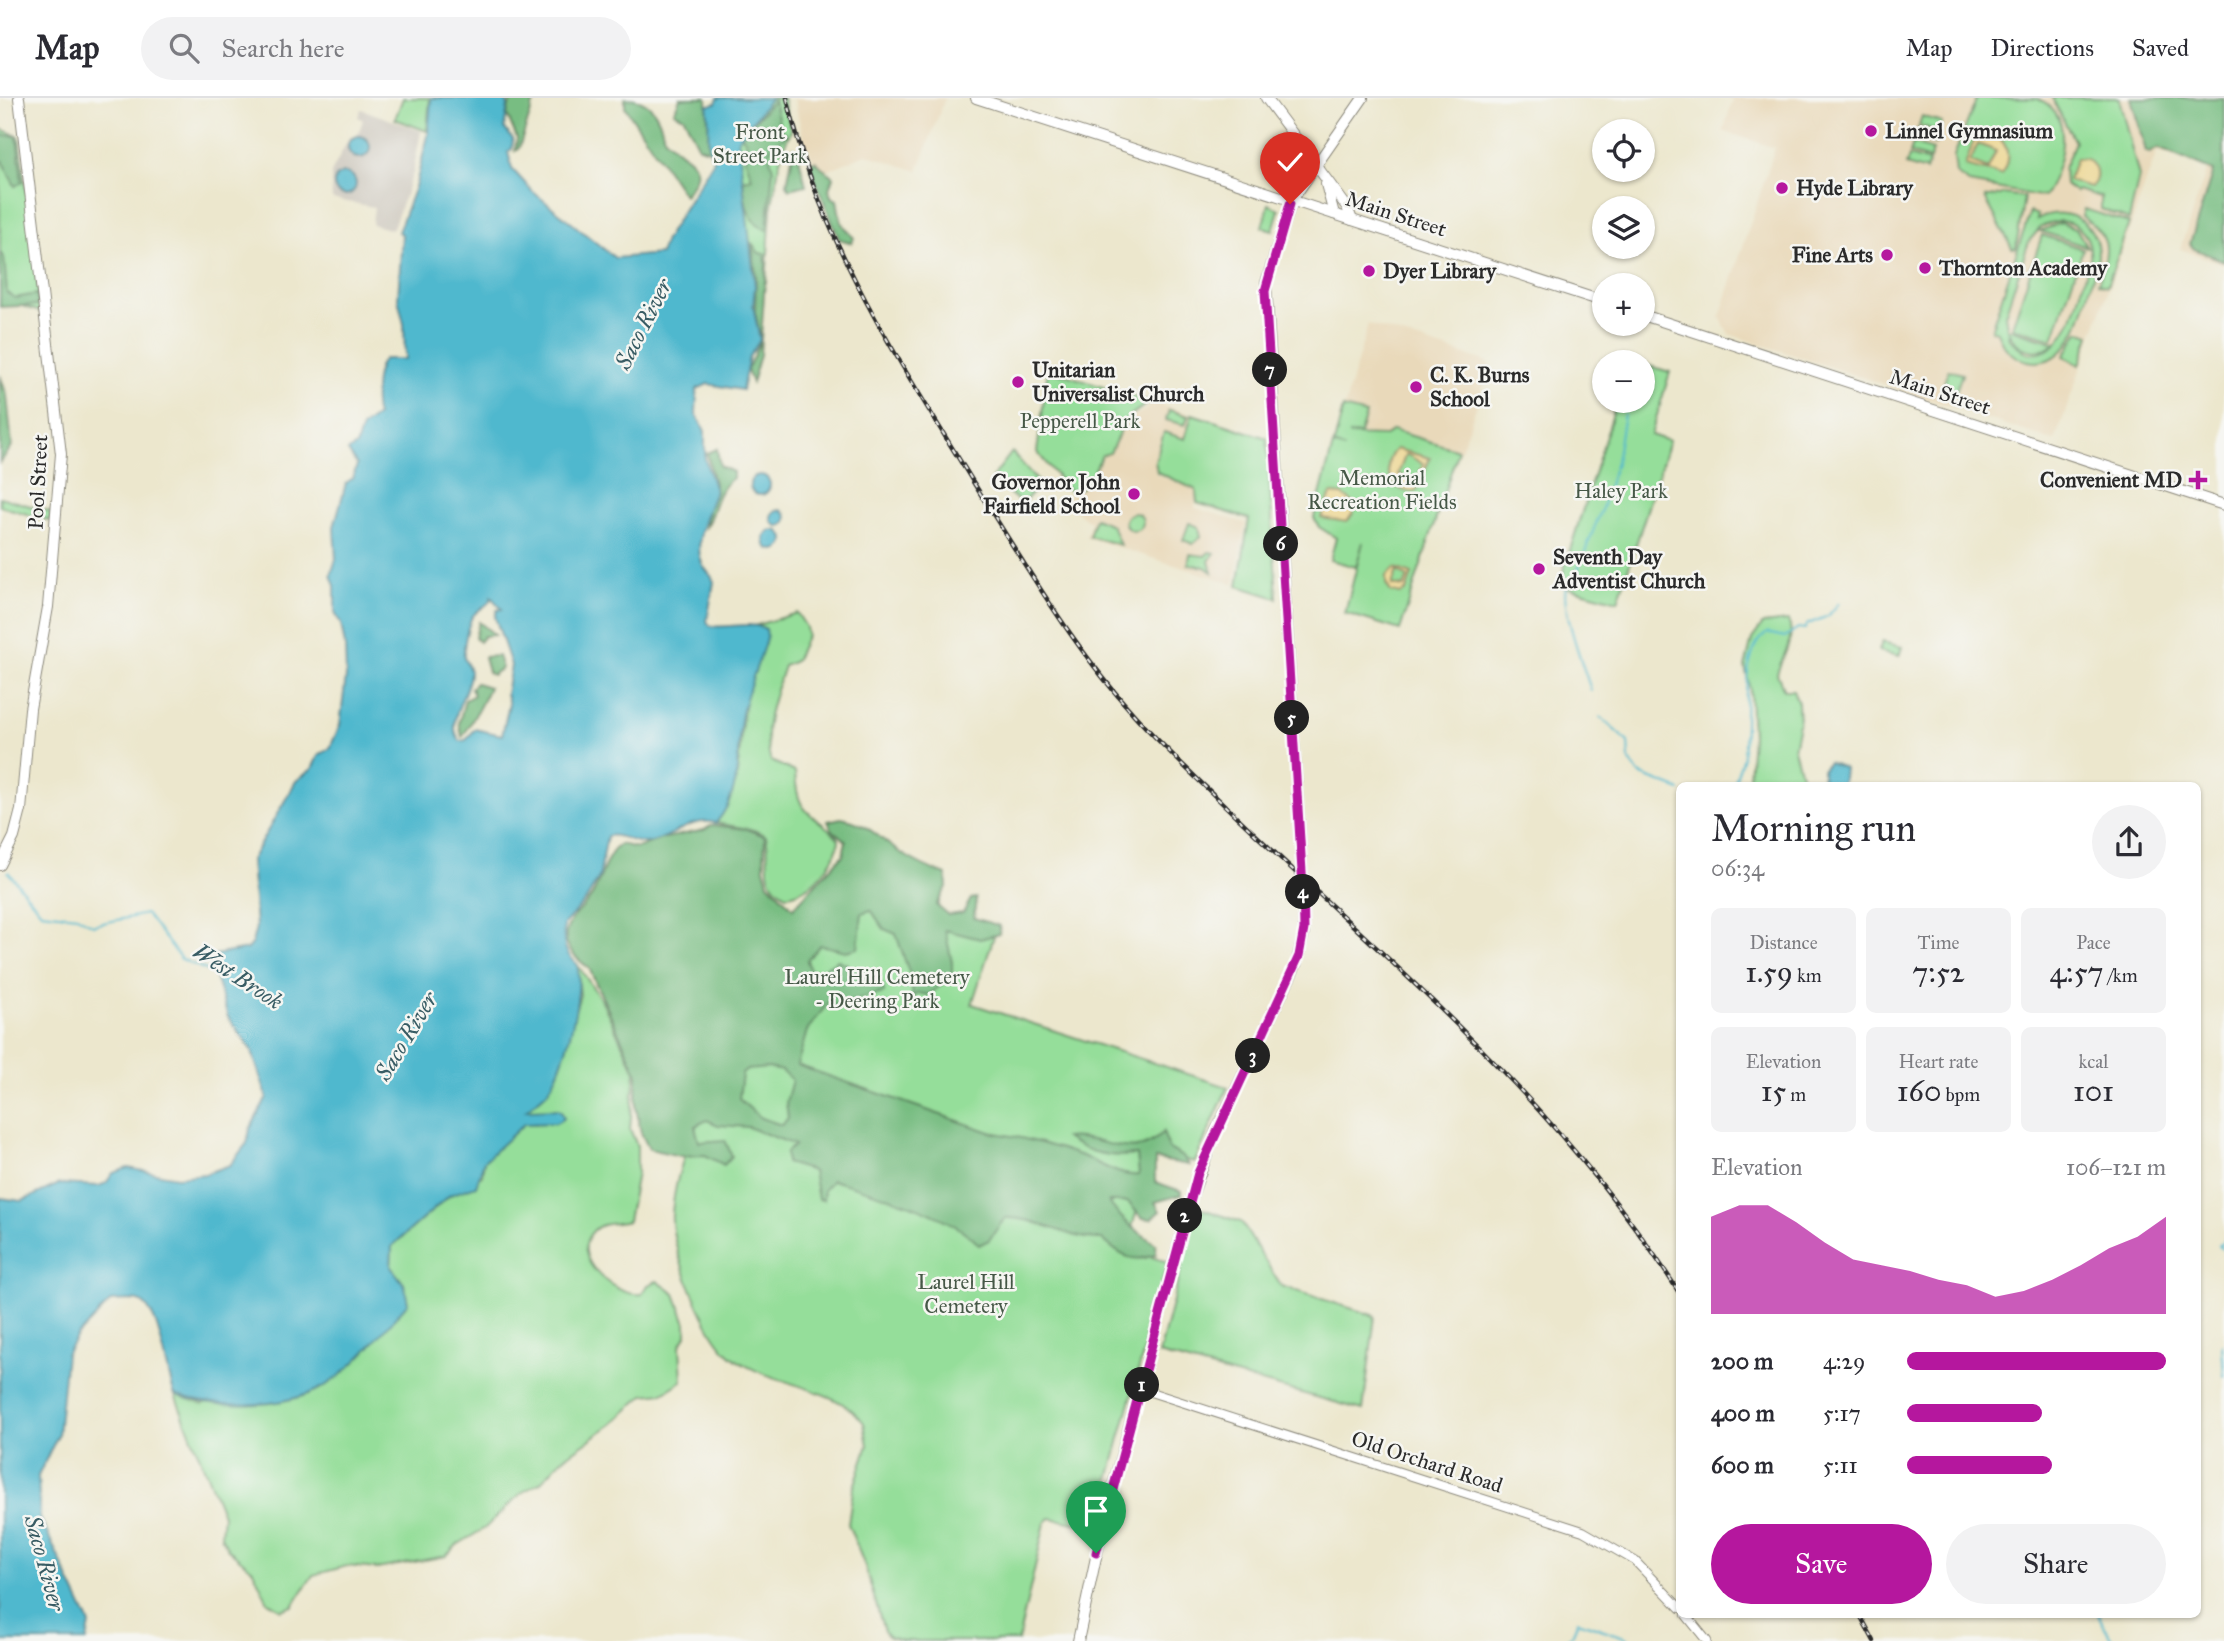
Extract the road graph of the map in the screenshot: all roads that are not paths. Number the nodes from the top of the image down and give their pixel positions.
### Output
1 (19, 98) edge
2 (976, 98) edge
3 (1266, 98) edge
4 (1363, 98) edge
5 (1320, 169) junction
6 (1292, 200) junction
7 (1334, 214) junction
8 (1352, 220) junction
9 (1592, 298) edge
10 (1655, 319) edge
11 (2224, 505) edge
12 (0, 865) edge
13 (1141, 1389) junction
14 (1676, 1604) edge
15 (1688, 1618) edge
16 (1078, 1641) edge
17 (1707, 1641) edge

1 - 12 main road, Pool Street
2 - 6 main road, Main Street
3 - 5 main road
4 - 5 main road
5 - 6 main road
5 - 7 main road
5 - 8 main road
6 - 7 main road, Main Street
6 - 13 main road
7 - 8 main road, Main Street
8 - 9 main road, Main Street
10 - 11 main road, Main Street
13 - 14 street, Old Orchard Road
13 - 16 main road
15 - 17 street

